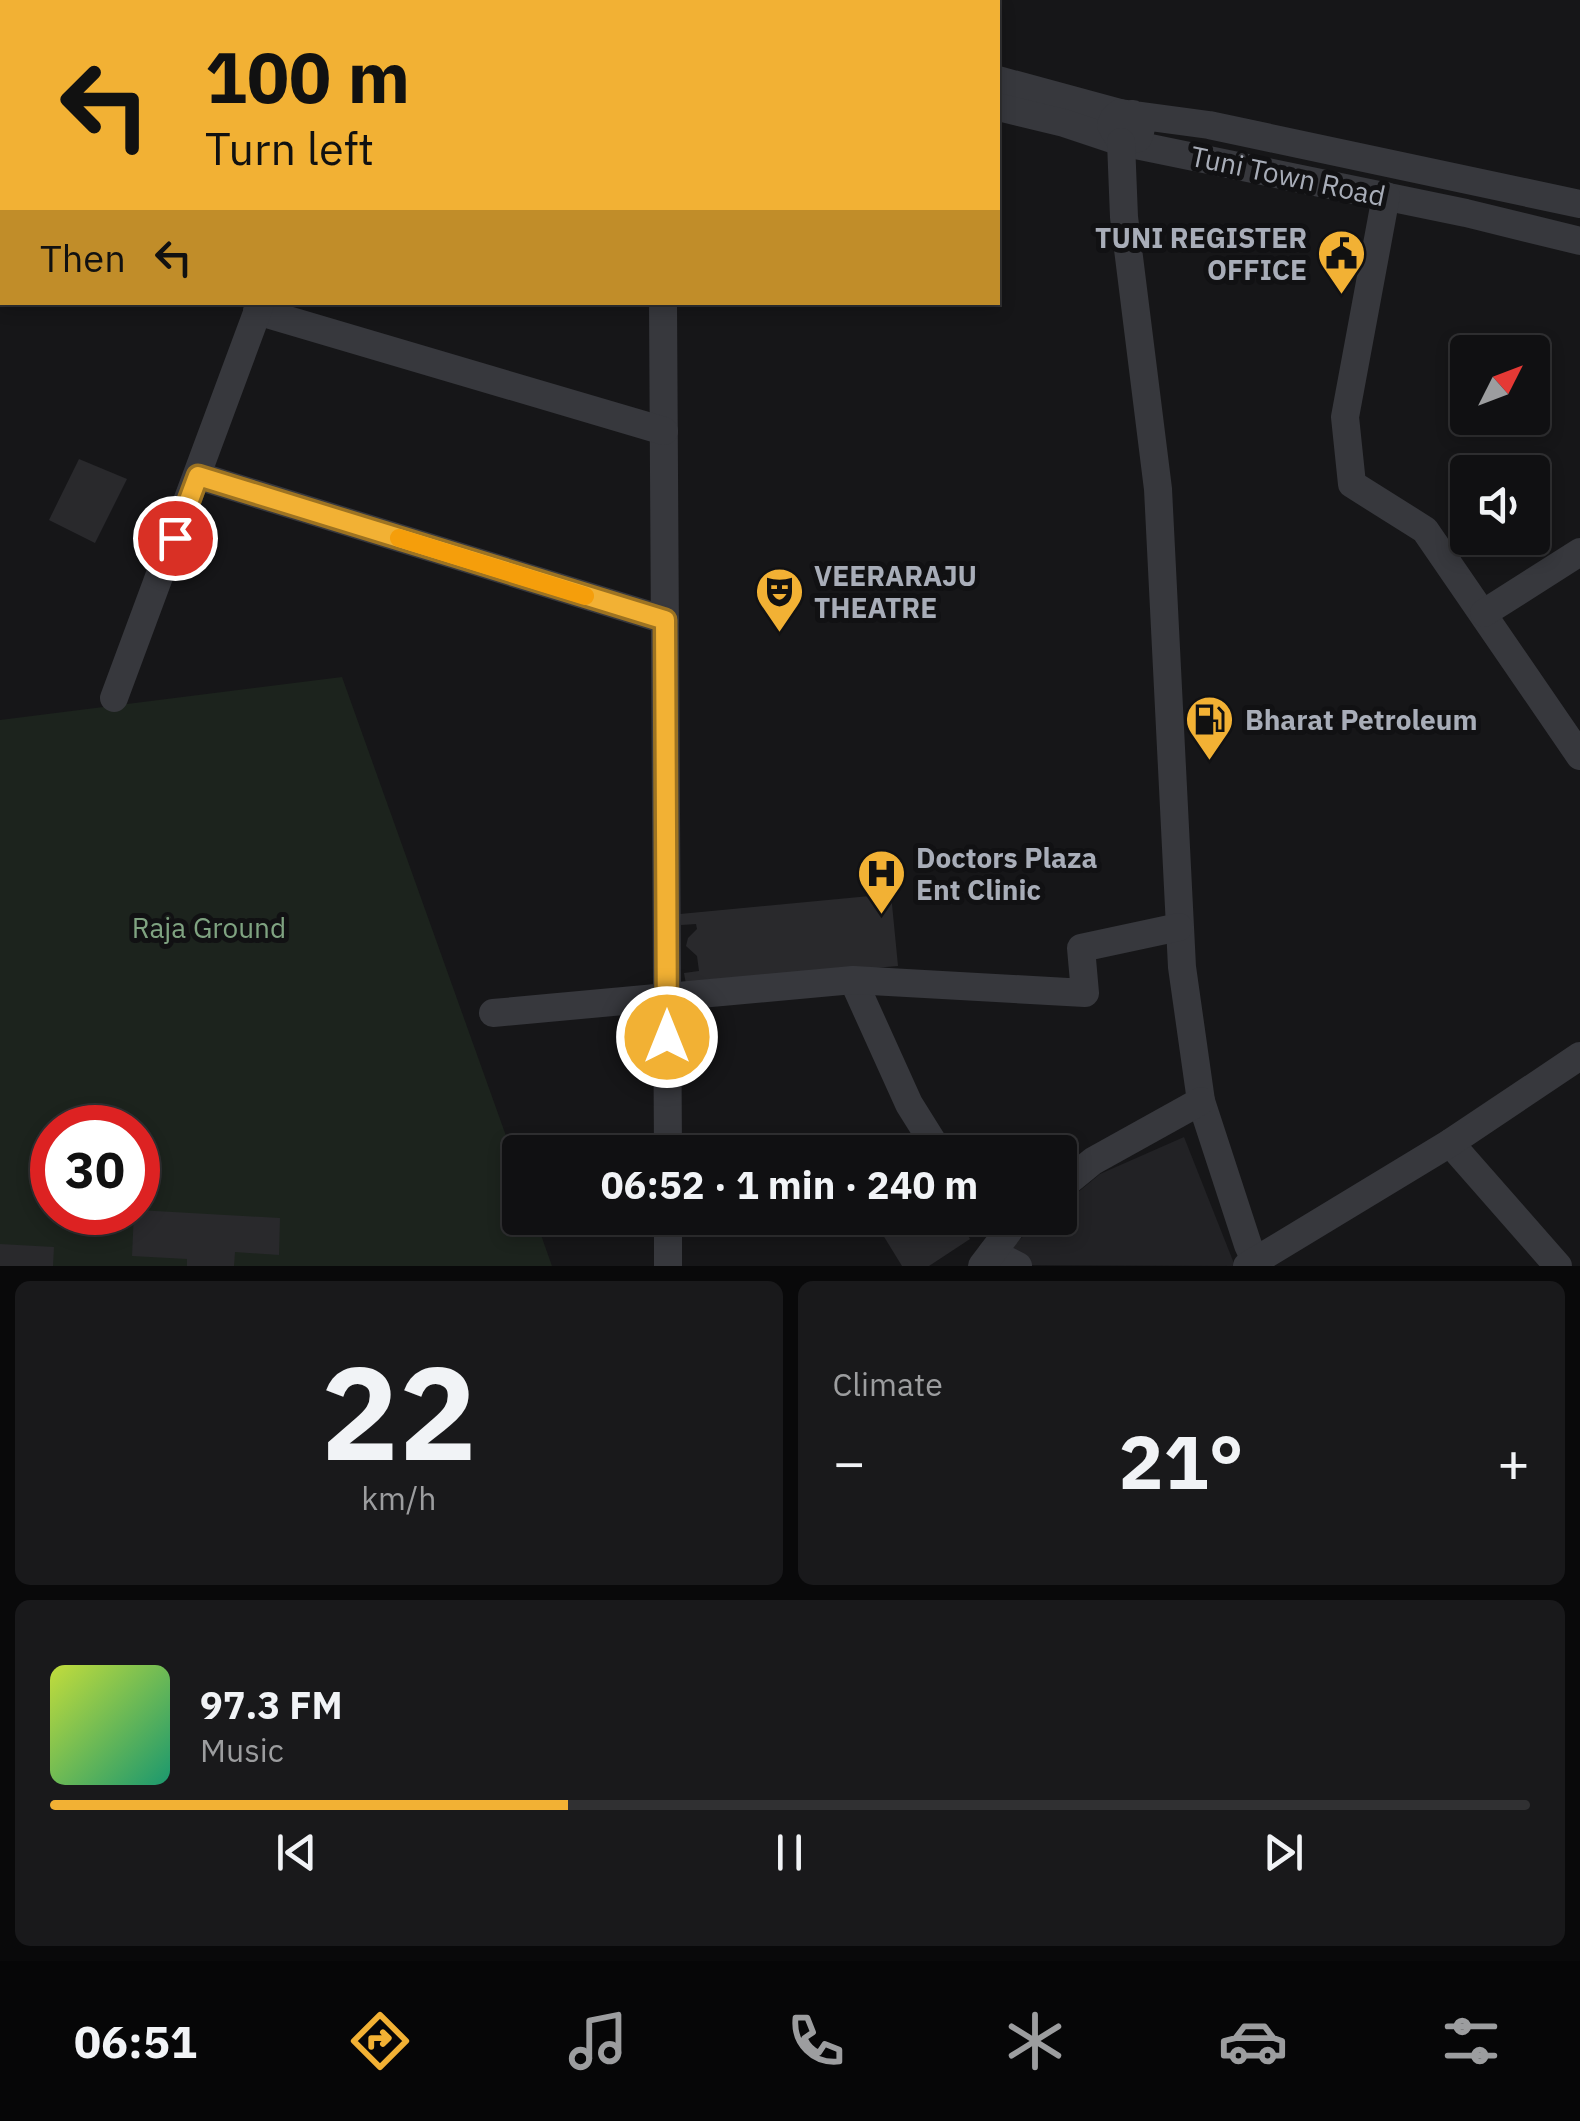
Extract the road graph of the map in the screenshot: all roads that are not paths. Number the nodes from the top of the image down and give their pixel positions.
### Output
1 (1000, 81) edge
2 (1000, 107) edge
3 (1127, 113) junction
4 (1121, 142) junction
5 (1386, 196) junction
6 (1580, 204) edge
7 (1580, 241) edge
8 (663, 305) edge
9 (259, 307) edge
10 (664, 431) junction
11 (198, 476) junction
12 (1580, 552) edge
13 (1484, 614) junction
14 (665, 620) junction
15 (114, 698) dead end
16 (1580, 756) edge
17 (1180, 927) junction
18 (853, 980) junction
19 (667, 998) junction
20 (492, 1013) dead end
21 (1580, 1056) edge
22 (1201, 1101) junction
23 (668, 1135) edge
24 (928, 1135) edge
25 (1450, 1142) junction
26 (1077, 1174) edge
27 (668, 1235) edge
28 (1001, 1235) edge
29 (987, 1260) edge
30 (1254, 1264) edge
31 (668, 1266) edge
32 (1018, 1266) edge
33 (1558, 1266) edge

1 - 3 street, Tuni Town Road
2 - 4 street, Tuni Town Road
3 - 4 street
3 - 6 street, Tuni Town Road
4 - 5 street, Tuni Town Road
4 - 17 street
5 - 7 street, Tuni Town Road
5 - 13 street
8 - 10 street
9 - 10 street
9 - 11 street
10 - 14 street
11 - 14 street
11 - 15 street
12 - 13 street
13 - 16 street
14 - 19 street
17 - 18 street
17 - 22 street
18 - 19 street
18 - 24 street
19 - 20 street
19 - 23 street
21 - 25 street
22 - 26 street
22 - 30 street
25 - 30 street
25 - 33 street
27 - 31 street
28 - 29 street
29 - 32 street

